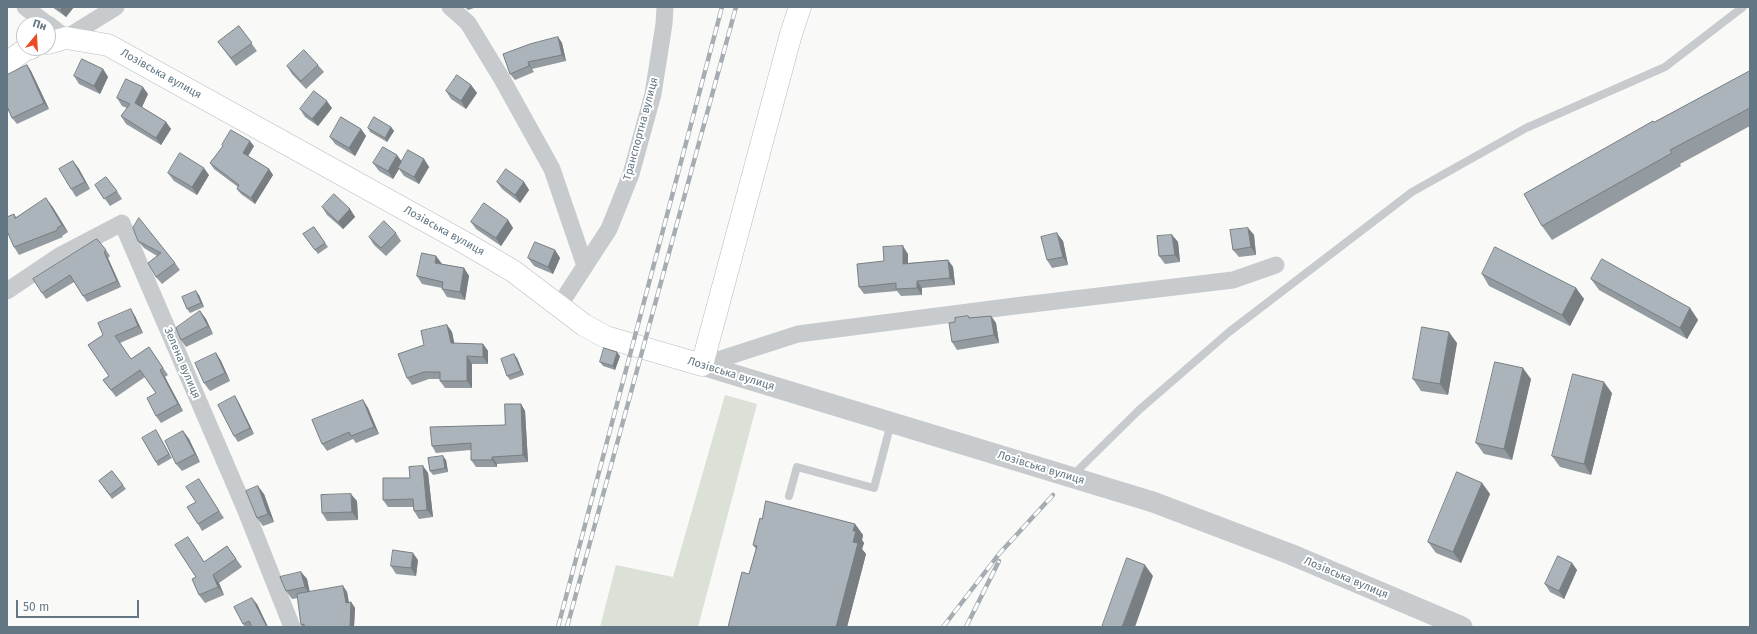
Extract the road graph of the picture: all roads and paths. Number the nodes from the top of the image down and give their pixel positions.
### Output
1 (25, 7) edge
2 (116, 7) edge
3 (450, 7) edge
4 (665, 7) edge
5 (800, 7) edge
6 (1743, 7) edge
7 (37, 16) edge
8 (57, 40) edge
9 (16, 56) edge
10 (7, 63) edge
11 (1276, 265) dead end
12 (585, 266) junction
13 (7, 291) edge
14 (559, 306) junction
15 (702, 365) junction
16 (892, 423) junction
17 (1071, 477) junction
18 (789, 496) dead end
19 (292, 627) edge
20 (1462, 627) edge

1 - 7 street, Лозівська вулиця
2 - 8 street
3 - 12 street
4 - 12 street, Транспортна вулиця
5 - 15 main road
6 - 17 lane
8 - 14 main road, Лозівська вулиця
9 - 10 main road
11 - 15 street
12 - 14 street, Транспортна вулиця
13 - 19 street, Зелена вулиця
14 - 15 main road, Лозівська вулиця
15 - 16 street, Лозівська вулиця
16 - 17 street, Лозівська вулиця
16 - 18 lane
17 - 20 street, Лозівська вулиця

